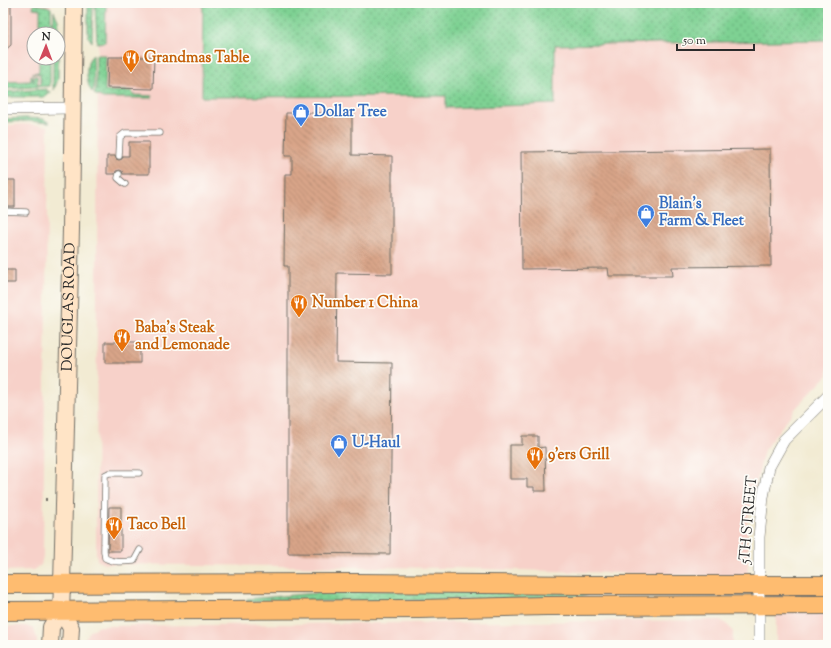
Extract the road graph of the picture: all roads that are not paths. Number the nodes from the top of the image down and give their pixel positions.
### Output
1 (74, 3) edge
2 (72, 108) junction
3 (3, 109) edge
4 (160, 133) dead end
5 (119, 156) dead end
6 (119, 174) dead end
7 (125, 184) dead end
8 (3, 211) edge
9 (26, 212) dead end
10 (828, 396) edge
11 (139, 473) dead end
12 (140, 550) dead end
13 (3, 584) edge
14 (62, 584) junction
15 (759, 584) junction
16 (828, 585) edge
17 (759, 605) junction
18 (828, 605) edge
19 (3, 611) edge
20 (61, 611) junction
21 (50, 645) edge
22 (70, 645) edge
23 (759, 645) edge

1 - 2 street, DOUGLAS ROAD
2 - 3 street
2 - 14 street, DOUGLAS ROAD
4 - 5 lane
6 - 7 lane
8 - 9 lane
10 - 15 street, 5TH STREET
11 - 12 lane
13 - 14 main road
14 - 15 main road
14 - 20 street, DOUGLAS ROAD
15 - 16 main road
15 - 17 street, 5TH STREET
17 - 18 main road
17 - 20 main road
17 - 23 street, 5TH STREET
19 - 20 main road
20 - 21 street, DOUGLAS ROAD
20 - 22 street

